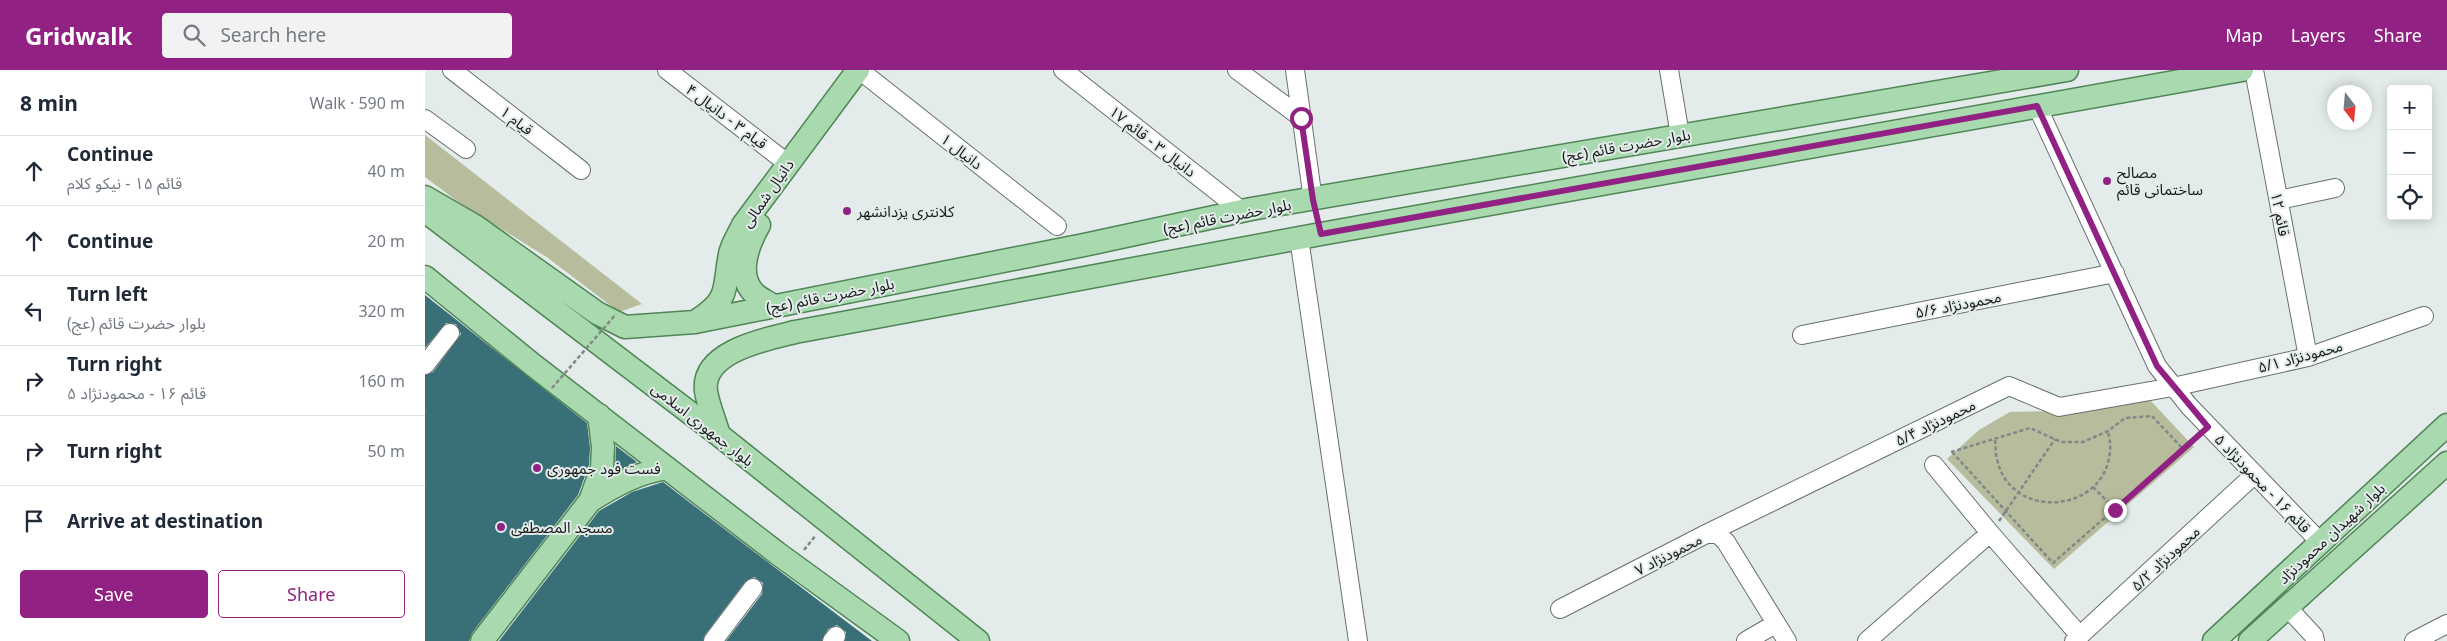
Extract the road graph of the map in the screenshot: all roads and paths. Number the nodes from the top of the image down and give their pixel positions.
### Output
1 (452, 70) edge
2 (667, 70) edge
3 (1063, 70) edge
4 (1237, 70) edge
5 (1295, 70) edge
6 (1669, 70) edge
7 (2067, 70) edge
8 (2242, 70) edge
9 (2254, 70) edge
10 (865, 72) edge
11 (2019, 74) edge
12 (2037, 106) junction
13 (1301, 118) junction
14 (425, 119) edge
15 (1680, 135) junction
16 (466, 149) dead end
17 (787, 162) junction
18 (581, 170) dead end
19 (2335, 188) dead end
20 (425, 197) edge
21 (1313, 200) junction
22 (2279, 200) junction
23 (425, 211) edge
24 (1242, 211) junction
25 (758, 214) junction
26 (1057, 226) dead end
27 (1321, 234) junction
28 (1299, 238) junction
29 (2115, 273) junction
30 (425, 277) edge
31 (773, 306) junction
32 (616, 314) dead end
33 (2424, 316) dead end
34 (695, 322) junction
35 (450, 333) dead end
36 (1802, 335) dead end
37 (2308, 357) junction
38 (425, 365) edge
39 (2173, 387) junction
40 (552, 388) dead end
41 (599, 415) junction
42 (2447, 425) edge
43 (2208, 427) junction
44 (2109, 431) junction
45 (719, 435) junction
46 (2055, 439) junction
47 (1995, 440) junction
48 (2183, 449) junction
49 (1952, 452) junction
50 (2447, 463) edge
51 (1934, 465) joint
52 (667, 468) junction
53 (2255, 474) junction
54 (2093, 487) junction
55 (2019, 493) junction
56 (590, 501) junction
57 (2115, 510) junction
58 (2005, 512) junction
59 (826, 522) junction
60 (1708, 533) junction
61 (1990, 533) junction
62 (2321, 543) junction
63 (793, 564) junction
64 (753, 588) dead end
65 (2288, 608) junction
66 (1560, 609) dead end
67 (1775, 624) junction
68 (2447, 624) edge
69 (2077, 638) edge
70 (482, 641) edge
71 (713, 641) edge
72 (898, 641) edge
73 (978, 641) edge
74 (1358, 641) edge
75 (1747, 641) edge
76 (1787, 641) edge
77 (1867, 641) edge
78 (2213, 641) edge
79 (2250, 641) edge
80 (2315, 641) edge
81 (2413, 641) edge

1 - 18 street, قیام ۱
2 - 17 street, قیام ۳ - دانیال ۴
3 - 24 street, دانیال ۳ - قائم ۱۷
4 - 13 street
5 - 13 street
6 - 15 street
7 - 11 main road, بلوار حضرت قائم (عج)
8 - 12 main road, بلوار حضرت قائم (عج)
9 - 22 street, قائم ۱۲
10 - 17 main road, دانیال شمالی
10 - 25 main road, دانیال شمالی
10 - 26 street, دانیال ۱
11 - 12 main road
11 - 15 main road, بلوار حضرت قائم (عج)
12 - 27 main road, بلوار حضرت قائم (عج)
12 - 29 street, قائم ۱۶ - محمودنژاد ۵
13 - 21 street
14 - 16 street
15 - 21 main road, بلوار حضرت قائم (عج)
17 - 25 main road, دانیال شمالی
19 - 22 street
20 - 34 main road, بلوار حضرت قائم (عج)
21 - 24 main road, بلوار حضرت قائم (عج)
21 - 27 main road
22 - 37 street, قائم ۱۲
23 - 45 main road, بلوار جمهوری اسلامی
24 - 31 main road, بلوار حضرت قائم (عج)
25 - 31 main road, دانیال شمالی
25 - 34 main road, دانیال شمالی
27 - 28 main road, بلوار حضرت قائم (عج)
28 - 45 main road, بلوار حضرت قائم (عج)
28 - 74 street
29 - 36 street, محمودنژاد ۵/۶
29 - 39 street, قائم ۱۶ - محمودنژاد ۵
30 - 41 main road
31 - 34 main road, بلوار حضرت قائم (عج)
32 - 40 path, bridge
33 - 37 street, محمودنژاد ۵/۱
35 - 38 street
37 - 39 street, محمودنژاد ۵/۱
39 - 43 street, قائم ۱۶ - محمودنژاد ۵
39 - 60 street, محمودنژاد ۵/۴
41 - 52 main road
41 - 56 main road
42 - 62 main road, بلوار شهیدان محمودنژاد
43 - 48 path
43 - 53 street, قائم ۱۶ - محمودنژاد ۵
44 - 46 path
44 - 48 path
44 - 54 path
45 - 59 main road, بلوار جمهوری اسلامی
46 - 47 path
46 - 55 path
47 - 49 path
47 - 55 path
48 - 57 path
49 - 51 path
49 - 58 path
50 - 65 main road, بلوار شهیدان محمودنژاد
51 - 61 street
52 - 56 main road
52 - 63 main road
53 - 62 street, قائم ۱۶ - محمودنژاد ۵
53 - 69 street, محمودنژاد ۵/۲
54 - 55 path
54 - 57 path
55 - 58 path
56 - 70 main road
57 - 58 path
58 - 61 path
59 - 63 path
59 - 73 main road, بلوار جمهوری اسلامی
60 - 66 street, محمودنژاد ۷
60 - 67 street, محمودنژاد ۷
61 - 69 street
61 - 77 street
62 - 78 main road, بلوار شهیدان محمودنژاد
63 - 72 main road
64 - 71 street
65 - 79 main road, بلوار شهیدان محمودنژاد
65 - 80 street
67 - 75 street
67 - 76 street, محمودنژاد ۷
68 - 81 street

